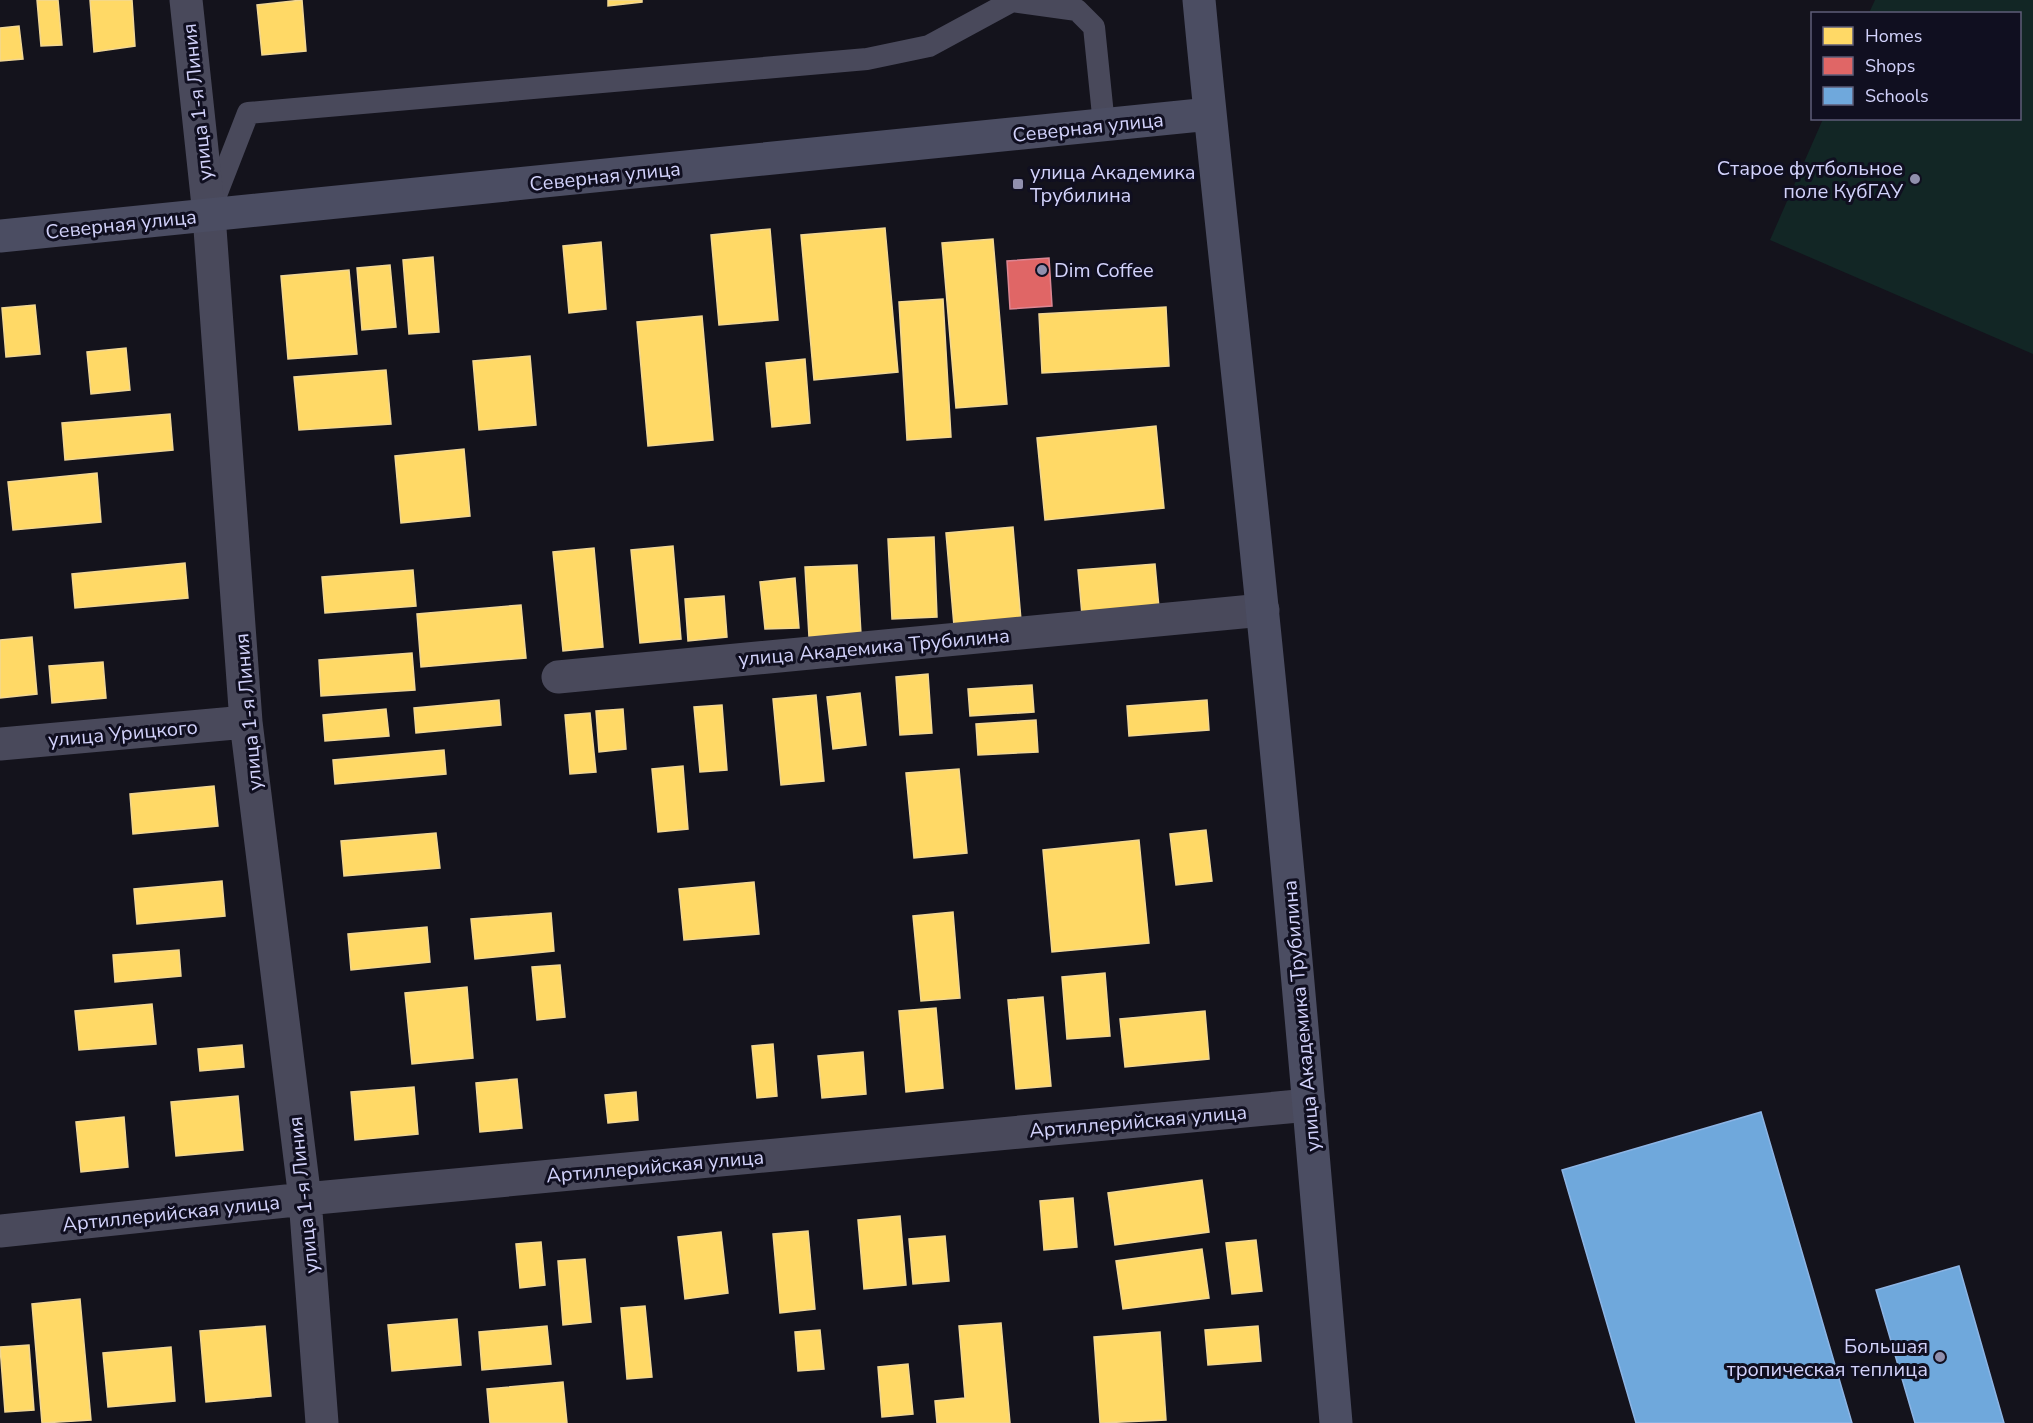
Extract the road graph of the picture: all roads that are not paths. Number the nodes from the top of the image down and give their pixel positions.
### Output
1 (186, 0) edge
2 (1199, 0) edge
3 (1210, 114) junction
4 (1104, 125) junction
5 (209, 215) junction
6 (0, 236) edge
7 (1263, 610) junction
8 (558, 677) dead end
9 (246, 722) junction
10 (0, 744) edge
11 (1310, 1105) junction
12 (305, 1199) junction
13 (0, 1231) edge
14 (322, 1423) edge
15 (1336, 1423) edge

1 - 5 street, улица 1-я Линия
2 - 3 main road, улица Академика Трубилина
3 - 4 main road, Северная улица
3 - 7 main road, улица Академика Трубилина
4 - 5 main road, Северная улица
4 - 5 lane
5 - 6 main road, Северная улица
5 - 9 street, улица 1-я Линия
7 - 8 street, улица Академика Трубилина
7 - 11 main road, улица Академика Трубилина
9 - 10 street, улица Урицкого
9 - 12 street, улица 1-я Линия
11 - 12 street, Артиллерийская улица
11 - 15 main road, улица Академика Трубилина
12 - 13 street, Артиллерийская улица
12 - 14 street, улица 1-я Линия

